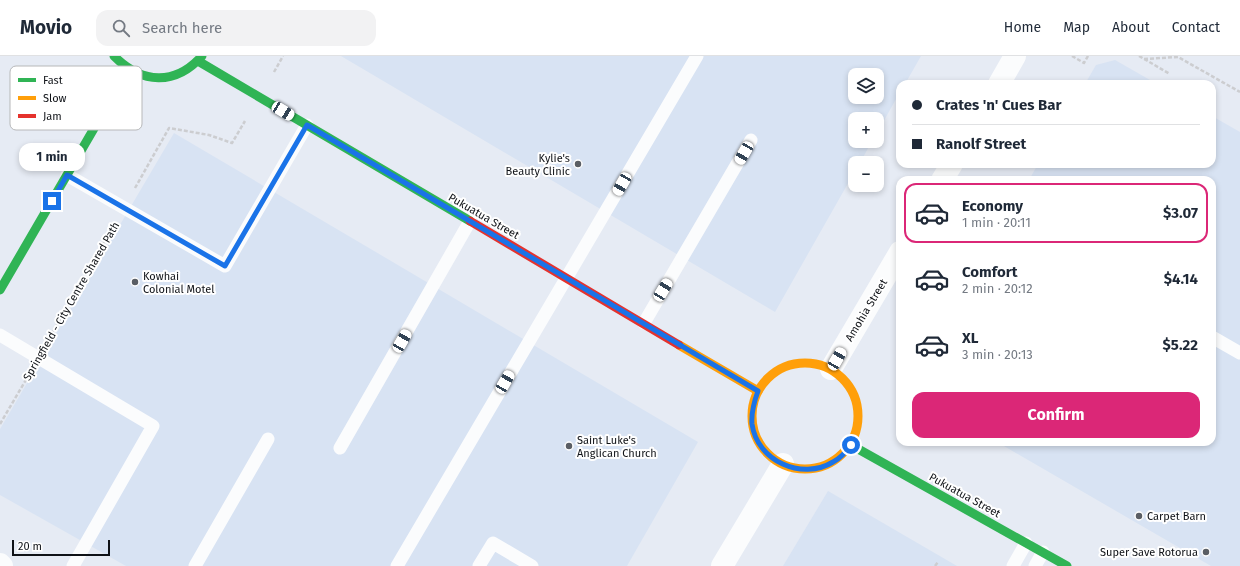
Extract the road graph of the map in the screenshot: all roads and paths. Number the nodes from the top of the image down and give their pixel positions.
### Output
1 (114, 56) edge
2 (283, 56) edge
3 (697, 56) edge
4 (1015, 56) edge
5 (1072, 56) edge
6 (1088, 56) edge
7 (1139, 56) edge
8 (1178, 57) edge
9 (200, 59) edge
10 (1144, 59) junction
11 (123, 66) edge
12 (273, 74) dead end
13 (1170, 74) dead end
14 (142, 76) edge
15 (1001, 80) edge
16 (1240, 92) edge
17 (244, 124) dead end
18 (307, 125) junction
19 (93, 130) edge
20 (751, 140) dead end
21 (67, 175) junction
22 (124, 207) junction
23 (470, 221) junction
24 (896, 259) edge
25 (566, 277) junction
26 (0, 290) edge
27 (644, 324) junction
28 (0, 335) edge
29 (1216, 339) edge
30 (1240, 353) edge
31 (38, 357) junction
32 (831, 369) junction
33 (758, 391) junction
34 (0, 424) edge
35 (268, 439) dead end
36 (851, 445) junction
37 (340, 448) dead end
38 (783, 464) junction
39 (1026, 543) junction
40 (1043, 552) junction
41 (938, 562) dead end
42 (1065, 565) edge
43 (73, 566) edge
44 (195, 566) edge
45 (397, 566) edge
46 (479, 566) edge
47 (532, 566) edge
48 (722, 566) edge
49 (935, 566) edge
50 (1013, 566) edge
51 (1035, 566) edge

1 - 11 main road
2 - 12 path
3 - 25 lane
4 - 15 street
5 - 6 path
7 - 10 path
8 - 10 path
8 - 16 path
9 - 14 main road
9 - 18 main road, Pukuatua Street
10 - 13 path
17 - 22 path, Springfield - City Centre Shared Path
18 - 22 lane
18 - 23 main road, Pukuatua Street
19 - 21 main road
20 - 27 lane
21 - 22 lane
21 - 26 main road
22 - 31 path, Springfield - City Centre Shared Path
23 - 25 main road, Pukuatua Street
23 - 37 lane
24 - 32 street, Amohia Street
25 - 27 main road, Pukuatua Street
25 - 45 lane
27 - 33 main road, Pukuatua Street
28 - 31 lane
29 - 30 lane
31 - 34 path, Springfield - City Centre Shared Path
31 - 43 lane
32 - 33 main road
32 - 36 main road
33 - 38 main road
35 - 44 lane
36 - 38 main road
36 - 39 main road, Pukuatua Street
38 - 48 street
39 - 40 main road, Pukuatua Street
39 - 50 lane
40 - 42 main road, Pukuatua Street
40 - 51 lane
41 - 49 path
46 - 47 lane

